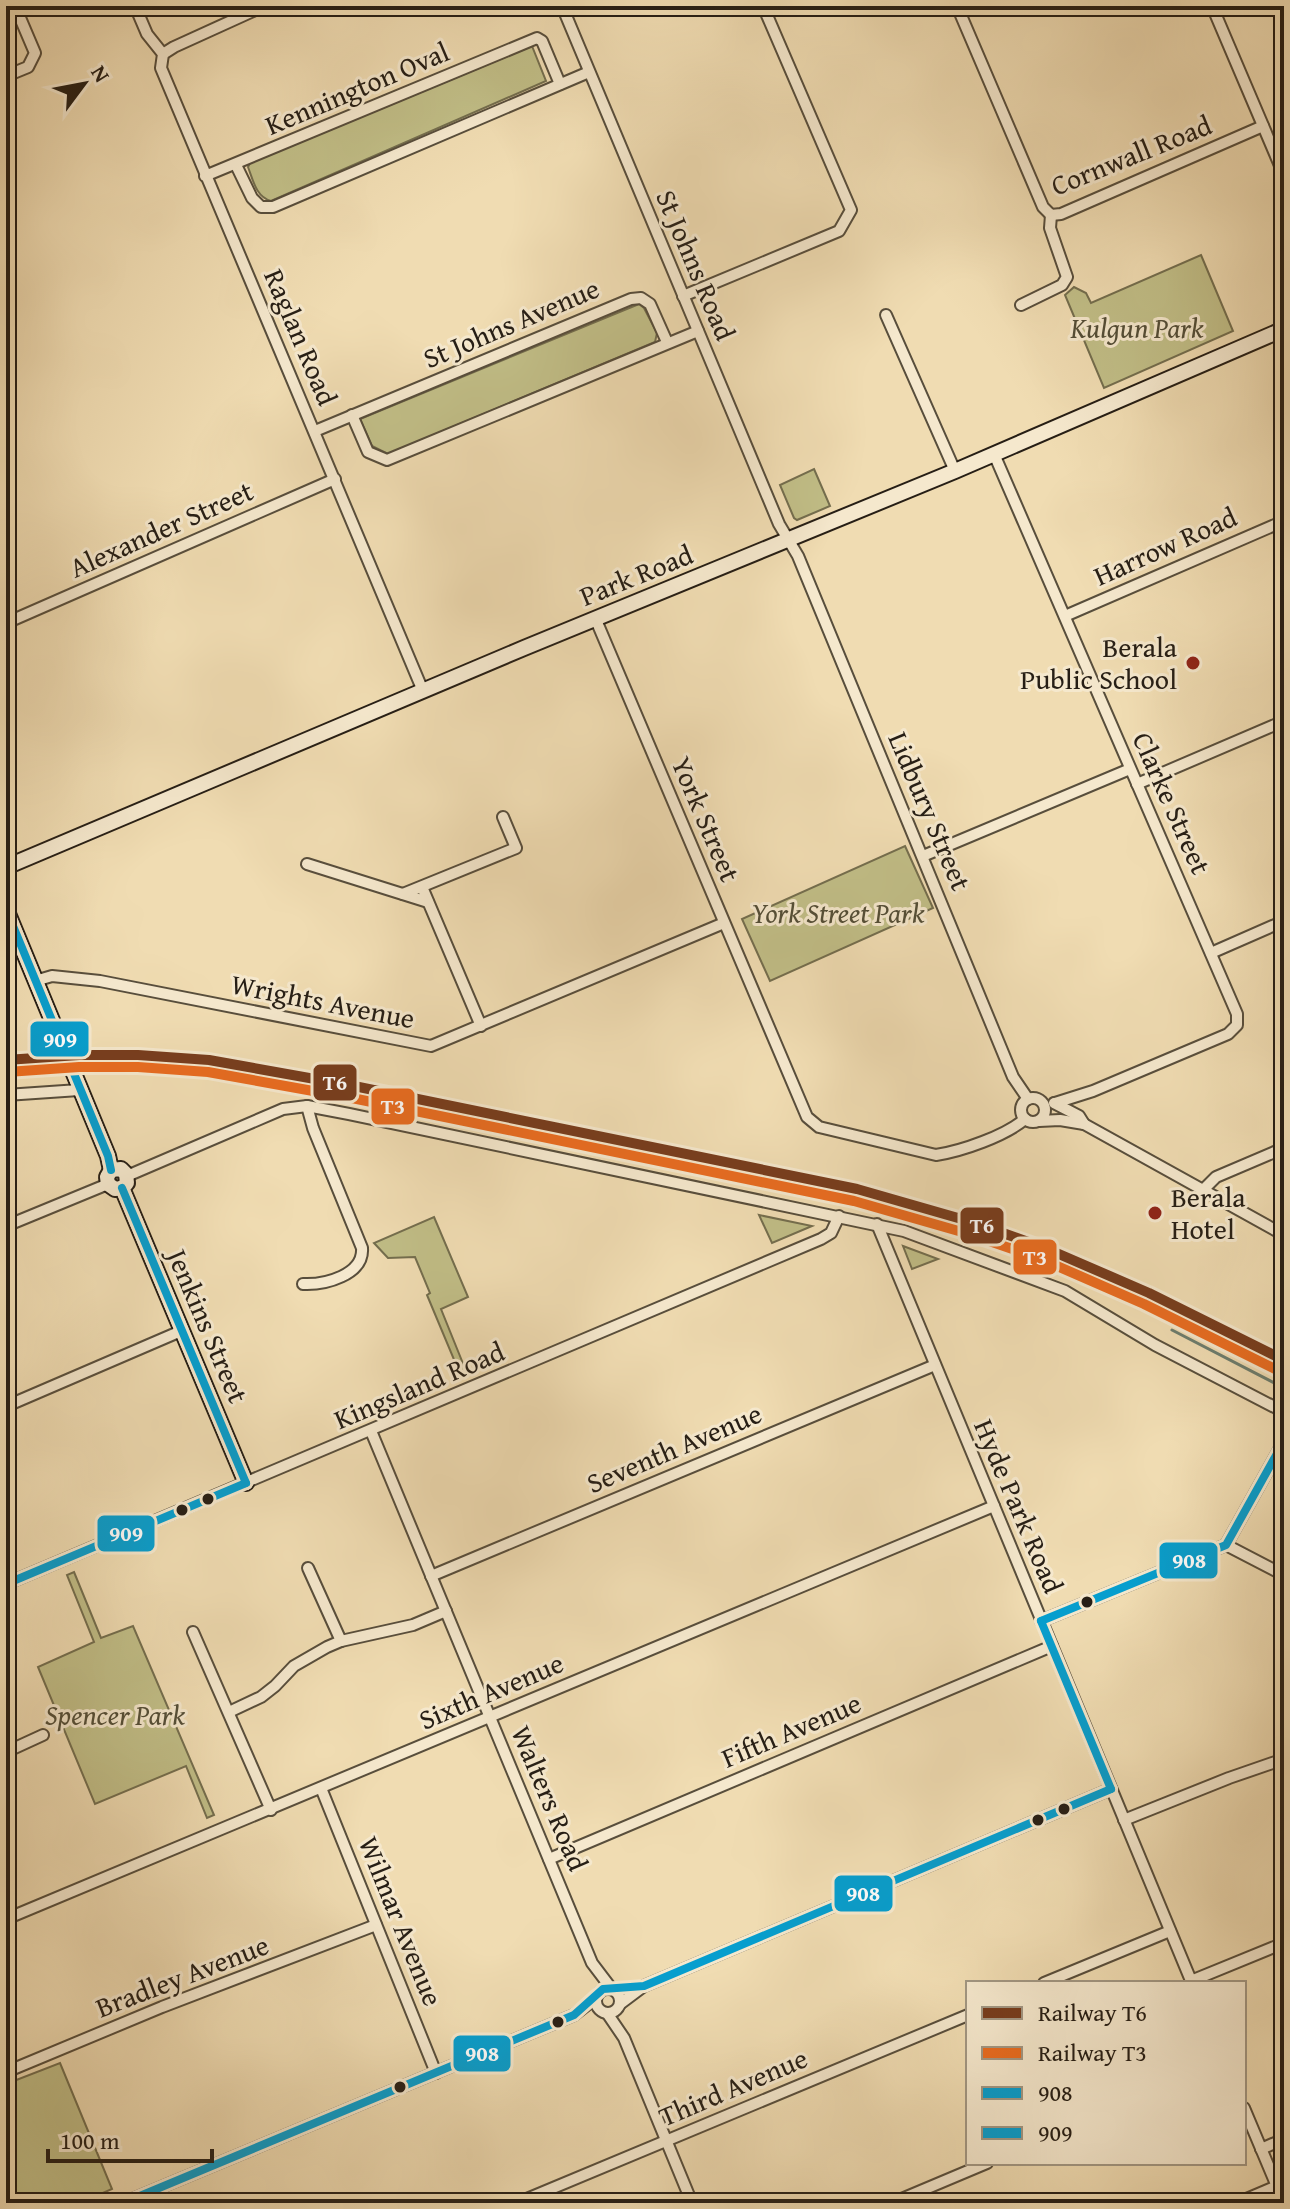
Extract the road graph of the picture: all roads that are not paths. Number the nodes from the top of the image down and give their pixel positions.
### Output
1 (135, 6) edge
2 (264, 6) edge
3 (562, 6) edge
4 (763, 6) edge
5 (957, 6) edge
6 (1212, 6) edge
7 (11, 7) edge
8 (163, 54) junction
9 (589, 72) junction
10 (6, 76) edge
11 (560, 84) junction
12 (1263, 126) junction
13 (236, 165) junction
14 (1284, 175) edge
15 (205, 176) junction
16 (1051, 215) junction
17 (683, 296) junction
18 (1021, 305) dead end
19 (886, 315) dead end
20 (1284, 329) edge
21 (698, 331) junction
22 (667, 342) junction
23 (352, 415) junction
24 (315, 431) junction
25 (994, 454) junction
26 (955, 471) junction
27 (335, 479) junction
28 (1284, 521) edge
29 (789, 541) junction
30 (1065, 616) junction
31 (596, 620) junction
32 (6, 623) edge
33 (423, 691) junction
34 (1284, 721) edge
35 (1130, 769) junction
36 (1137, 784) junction
37 (503, 817) dead end
38 (923, 856) junction
39 (307, 864) dead end
40 (6, 867) edge
41 (422, 887) junction
42 (403, 894) junction
43 (428, 902) junction
44 (6, 909) edge
45 (1284, 921) edge
46 (724, 923) junction
47 (1211, 953) junction
48 (35, 981) junction
49 (481, 1026) junction
50 (79, 1090) junction
51 (1093, 1091) junction
52 (6, 1095) edge
53 (1028, 1099) junction
54 (1050, 1104) junction
55 (307, 1106) junction
56 (1025, 1119) junction
57 (1081, 1120) junction
58 (1039, 1121) junction
59 (1284, 1148) edge
60 (117, 1180) junction
61 (1202, 1191) junction
62 (839, 1216) junction
63 (877, 1224) junction
64 (6, 1226) edge
65 (1284, 1235) edge
66 (303, 1284) dead end
67 (181, 1331) junction
68 (935, 1365) junction
69 (9, 1405) dead end
70 (1284, 1412) edge
71 (371, 1431) junction
72 (1284, 1441) edge
73 (246, 1483) junction
74 (994, 1506) junction
75 (1226, 1545) junction
76 (308, 1568) dead end
77 (1284, 1575) edge
78 (431, 1576) junction
79 (6, 1584) edge
80 (446, 1611) junction
81 (1041, 1621) junction
82 (193, 1632) dead end
83 (341, 1641) junction
84 (1052, 1646) junction
85 (229, 1712) junction
86 (490, 1717) junction
87 (43, 1735) dead end
88 (6, 1752) edge
89 (1284, 1759) edge
90 (321, 1788) junction
91 (1111, 1789) junction
92 (271, 1810) junction
93 (1124, 1820) junction
94 (549, 1859) junction
95 (6, 1919) edge
96 (376, 1925) junction
97 (1170, 1931) junction
98 (1284, 1943) edge
99 (592, 1963) junction
100 (1049, 1981) edge
101 (1192, 1981) edge
102 (1194, 1981) edge
103 (644, 1986) junction
104 (613, 1989) junction
105 (596, 1996) junction
106 (620, 2005) junction
107 (605, 2013) junction
108 (574, 2015) junction
109 (966, 2016) edge
110 (624, 2038) junction
111 (6, 2072) edge
112 (436, 2073) junction
113 (1246, 2113) edge
114 (1284, 2139) edge
115 (666, 2141) junction
116 (1261, 2149) junction
117 (982, 2165) edge
118 (1277, 2186) junction
119 (123, 2203) edge
120 (517, 2203) edge
121 (692, 2203) edge
122 (892, 2203) edge
123 (1237, 2203) edge
124 (1284, 2203) edge

1 - 8 street, Raglan Road
2 - 8 street
3 - 9 street, St Johns Road
4 - 17 street
5 - 16 street, Cornwall Road
6 - 12 street
7 - 10 street
8 - 15 street, Raglan Road
9 - 11 street
9 - 17 street, St Johns Road
11 - 13 street
11 - 13 street, Kennington Oval
12 - 14 street
12 - 16 street, Cornwall Road
13 - 15 street, Kennington Oval
15 - 24 street, Raglan Road
16 - 18 street
17 - 21 street, St Johns Road
19 - 26 street
20 - 25 main road, Park Road
21 - 22 street
21 - 29 street, St Johns Road
22 - 23 street, St Johns Avenue
22 - 23 street
23 - 24 street, St Johns Avenue
24 - 27 street, Raglan Road
25 - 26 main road, Park Road
25 - 30 street, Clarke Street
26 - 29 main road, Park Road
27 - 32 street, Alexander Street
27 - 33 street, Raglan Road
28 - 30 street, Harrow Road
29 - 31 main road, Park Road
29 - 38 street, Lidbury Street
30 - 35 street, Clarke Street
31 - 33 main road, Park Road
31 - 46 street, York Street
33 - 40 main road, Park Road
34 - 36 street
35 - 36 street, Clarke Street
35 - 38 street
36 - 47 street, Clarke Street
37 - 41 street
38 - 53 street, Lidbury Street
39 - 42 street
41 - 42 street
41 - 43 street
42 - 43 street
43 - 49 street
44 - 48 main road, Jenkins Street
45 - 47 street
46 - 49 street, Wrights Avenue
46 - 56 street, York Street
47 - 51 street, Clarke Street
48 - 49 street, Wrights Avenue
48 - 50 main road, Jenkins Street
50 - 52 street
50 - 60 main road, Jenkins Street
51 - 54 street, Clarke Street
51 - 57 street
53 - 54 street
53 - 56 street
54 - 57 street
54 - 58 street
55 - 60 street
55 - 62 street
55 - 66 street
56 - 58 street
57 - 58 street
57 - 61 street
59 - 61 street
60 - 64 street
60 - 67 main road, Jenkins Street
61 - 65 street
62 - 63 street
62 - 71 street, Kingsland Road
63 - 68 street, Hyde Park Road
63 - 70 street
67 - 69 street
67 - 73 main road, Jenkins Street
68 - 74 street, Hyde Park Road
68 - 78 street, Seventh Avenue
71 - 73 street, Kingsland Road
71 - 78 street, Walters Road
72 - 75 street
73 - 79 street, Kingsland Road
74 - 81 street, Hyde Park Road
74 - 86 street, Sixth Avenue
75 - 77 street
75 - 81 street
76 - 83 street
78 - 80 street, Walters Road
80 - 83 street
80 - 86 street, Walters Road
81 - 84 street, Hyde Park Road
82 - 85 street
83 - 85 street
84 - 91 street, Hyde Park Road
84 - 94 street, Fifth Avenue
85 - 92 street
86 - 90 street, Sixth Avenue
86 - 94 street, Walters Road
87 - 88 street
89 - 93 street
90 - 92 street, Sixth Avenue
90 - 96 street, Wilmar Avenue
91 - 93 street, Hyde Park Road
91 - 103 street
92 - 95 street, Sixth Avenue
93 - 97 street, Hyde Park Road
94 - 99 street, Walters Road
96 - 111 street, Bradley Avenue
96 - 112 street, Wilmar Avenue
97 - 100 street
97 - 101 street, Hyde Park Road
98 - 102 street
99 - 104 street, Walters Road
99 - 105 street, Walters Road
103 - 104 street
103 - 106 street
104 - 105 street
104 - 106 street
105 - 107 street
105 - 108 street
106 - 107 street
106 - 110 street
107 - 108 street
107 - 110 street
108 - 112 street
109 - 115 street, Third Avenue
110 - 115 street
112 - 119 street
113 - 116 street
114 - 116 street
115 - 120 street, Third Avenue
115 - 121 street
116 - 118 street
117 - 122 street
118 - 123 street
118 - 124 street

